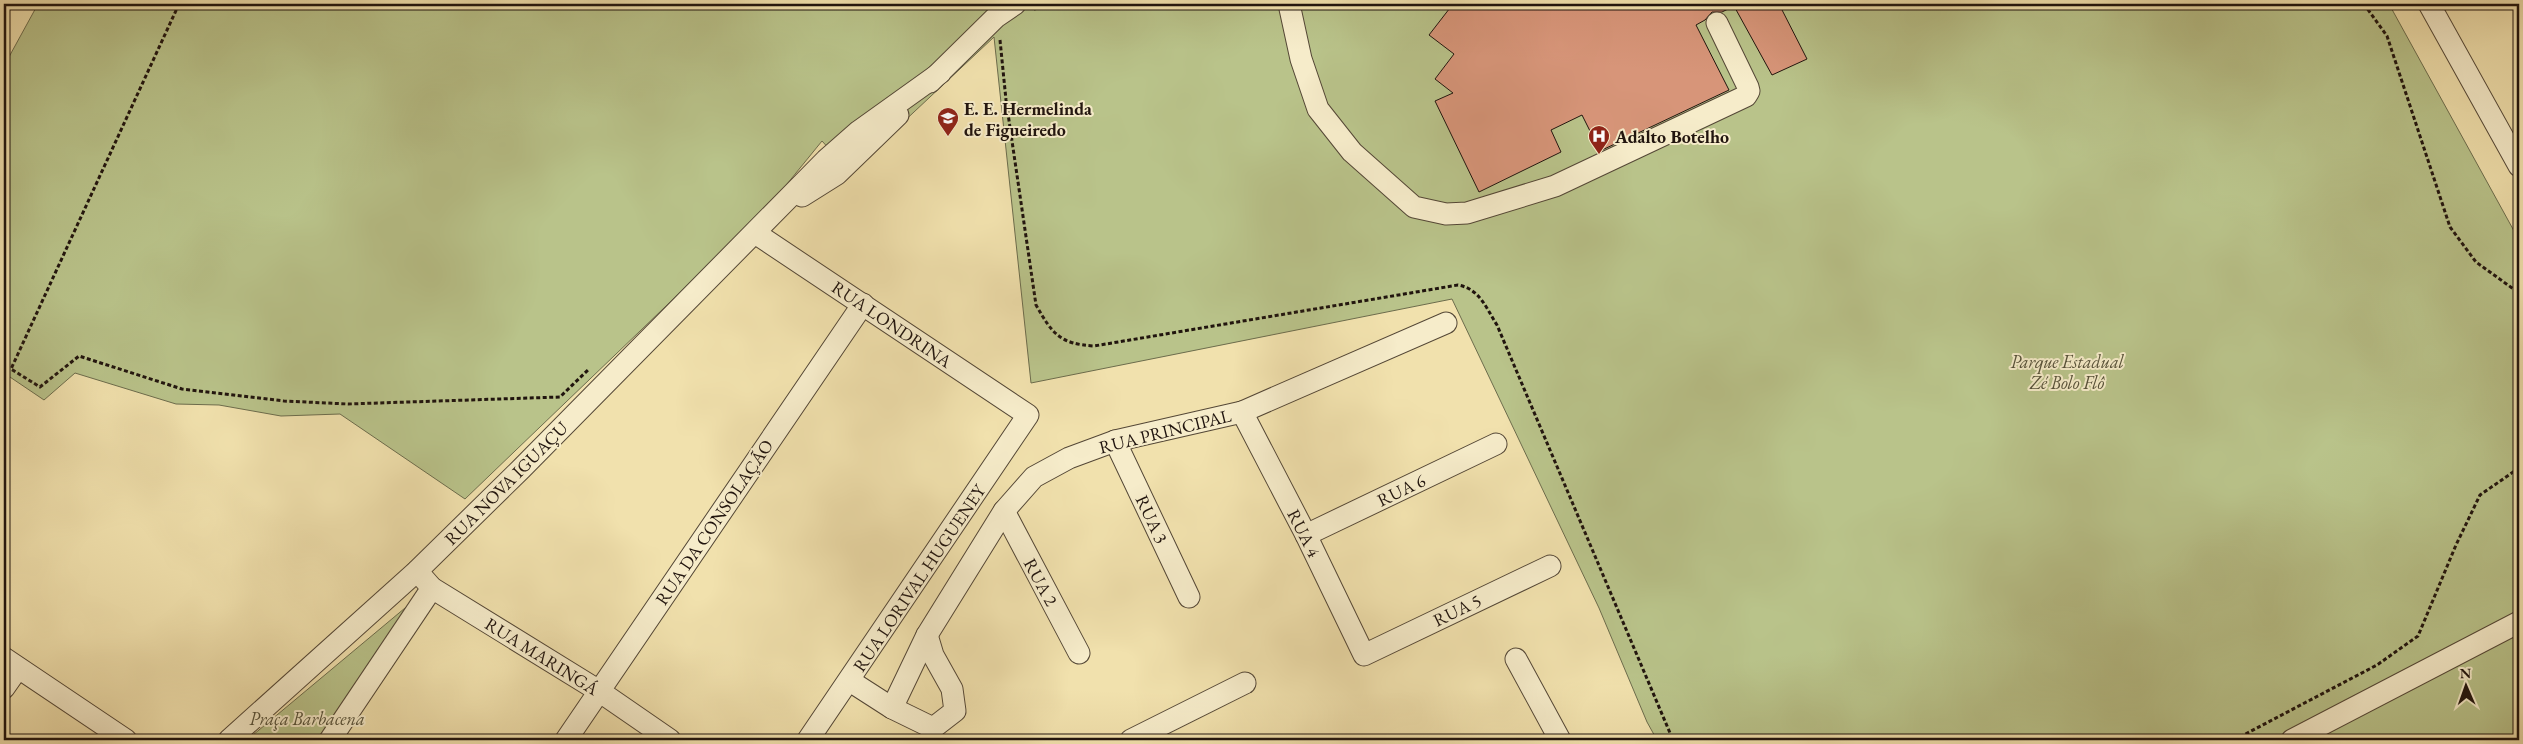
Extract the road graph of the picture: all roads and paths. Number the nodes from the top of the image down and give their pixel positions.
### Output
1 (179, 4) edge
2 (1015, 4) edge
3 (1289, 4) edge
4 (2195, 4) edge
5 (2265, 4) edge
6 (2364, 4) edge
7 (2429, 4) edge
8 (1717, 23) dead end
9 (2519, 166) edge
10 (755, 233) junction
11 (2519, 293) edge
12 (863, 304) junction
13 (1446, 323) dead end
14 (595, 364) dead end
15 (1242, 412) junction
16 (1028, 414) joint
17 (1115, 441) junction
18 (1496, 444) dead end
19 (2519, 468) edge
20 (1004, 511) junction
21 (1306, 535) junction
22 (1550, 566) dead end
23 (417, 571) junction
24 (432, 588) junction
25 (1189, 597) dead end
26 (2519, 622) edge
27 (927, 635) junction
28 (1079, 652) dead end
29 (1364, 655) joint
30 (1516, 659) dead end
31 (11, 663) edge
32 (850, 681) junction
33 (1244, 684) dead end
34 (4, 688) edge
35 (599, 691) junction
36 (892, 708) junction
37 (126, 740) edge
38 (229, 740) edge
39 (330, 740) edge
40 (566, 740) edge
41 (670, 740) edge
42 (808, 740) edge
43 (1131, 740) edge
44 (1560, 740) edge
45 (2234, 740) edge
46 (2292, 740) edge

1 - 14 path
2 - 10 street, RUA NOVA IGUAÇU
3 - 8 street
4 - 5 path
6 - 11 path
7 - 9 street
10 - 12 street, RUA LONDRINA
10 - 23 street, RUA NOVA IGUAÇU
12 - 16 street, RUA LONDRINA
12 - 35 street, RUA DA CONSOLAÇÃO
13 - 15 street, RUA PRINCIPAL
15 - 17 street, RUA PRINCIPAL
15 - 21 street, RUA 4
16 - 32 street, RUA LORIVAL HUGUENEY
17 - 20 street, RUA PRINCIPAL
17 - 25 street, RUA 3
18 - 21 street, RUA 6
19 - 45 path
20 - 27 street, RUA PRINCIPAL
20 - 28 street, RUA 2
21 - 29 street, RUA 4
22 - 29 street, RUA 5
23 - 24 street, RUA MARINGÁ
23 - 38 street, RUA NOVA IGUAÇU
24 - 35 street, RUA MARINGÁ
24 - 39 street
26 - 46 street
27 - 36 street, RUA PRINCIPAL
27 - 36 street
30 - 44 street
31 - 34 street
31 - 37 street
32 - 36 street
32 - 42 street, RUA LORIVAL HUGUENEY
33 - 43 street
35 - 40 street, RUA DA CONSOLAÇÃO
35 - 41 street, RUA MARINGÁ

